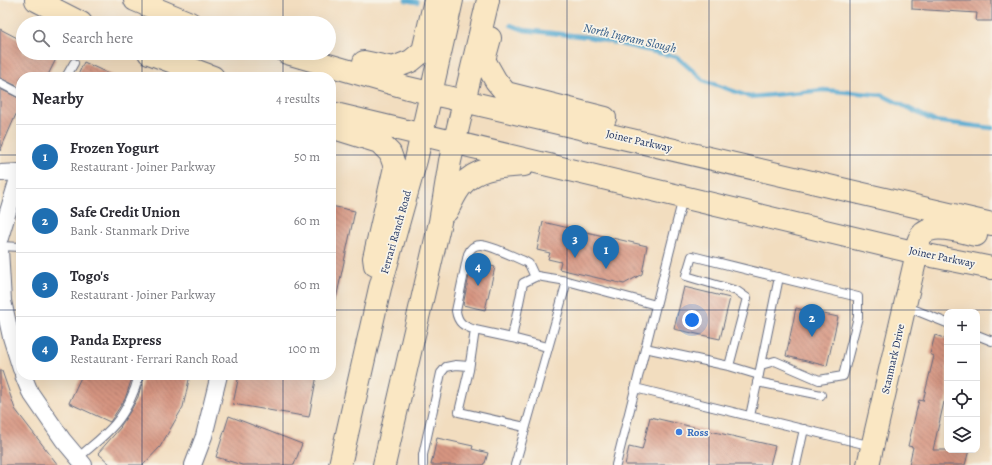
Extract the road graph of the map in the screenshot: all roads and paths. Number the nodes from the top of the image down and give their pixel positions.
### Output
1 (36, 0) edge
2 (135, 0) edge
3 (435, 0) edge
4 (452, 0) edge
5 (488, 0) edge
6 (499, 0) edge
7 (67, 16) edge
8 (173, 16) edge
9 (336, 56) edge
10 (167, 60) edge
11 (311, 60) edge
12 (74, 64) dead end
13 (69, 72) edge
14 (198, 72) edge
15 (0, 83) edge
16 (16, 91) edge
17 (431, 93) junction
18 (464, 101) junction
19 (336, 114) edge
20 (336, 129) edge
21 (422, 134) junction
22 (454, 142) junction
23 (677, 150) junction
24 (542, 163) junction
25 (16, 171) edge
26 (0, 173) edge
27 (16, 187) edge
28 (683, 196) junction
29 (440, 222) junction
30 (992, 224) edge
31 (0, 238) edge
32 (992, 239) edge
33 (16, 247) edge
34 (0, 248) edge
35 (917, 253) junction
36 (992, 268) edge
37 (535, 277) junction
38 (779, 277) junction
39 (567, 281) junction
40 (380, 288) junction
41 (656, 305) junction
42 (905, 306) junction
43 (944, 322) edge
44 (476, 330) junction
45 (980, 336) edge
46 (512, 338) junction
47 (992, 341) edge
48 (548, 347) junction
49 (645, 348) junction
50 (16, 353) edge
51 (761, 365) junction
52 (469, 366) junction
53 (729, 366) junction
54 (758, 378) junction
55 (25, 380) edge
56 (138, 380) edge
57 (219, 380) edge
58 (635, 388) junction
59 (821, 395) dead end
60 (750, 416) junction
61 (525, 428) junction
62 (804, 429) junction
63 (870, 455) edge
64 (81, 462) edge
65 (193, 465) edge
66 (340, 465) edge
67 (384, 465) edge
68 (423, 465) edge
69 (515, 465) edge
70 (616, 465) edge
71 (796, 465) edge

1 - 7 main road
2 - 8 main road
3 - 9 main road
4 - 17 main road, Ferrari Ranch Road
5 - 18 main road
6 - 23 main road
10 - 14 main road
11 - 17 main road, Joiner Parkway
12 - 13 lane
15 - 16 lane
17 - 18 main road, Joiner Parkway
17 - 21 main road, Ferrari Ranch Road
18 - 22 main road
18 - 23 main road, Joiner Parkway
19 - 21 main road, Joiner Parkway
20 - 40 main road
21 - 22 main road, Joiner Parkway
21 - 40 main road, Ferrari Ranch Road
22 - 24 main road, Joiner Parkway
22 - 29 main road
23 - 30 main road, Joiner Parkway
24 - 28 main road, Joiner Parkway
24 - 29 main road
25 - 26 street
27 - 31 street
28 - 35 main road, Joiner Parkway
28 - 41 lane
29 - 67 main road
32 - 35 main road, Stanmark Drive
33 - 34 lane
34 - 50 street
35 - 36 main road, Joiner Parkway
35 - 42 main road, Stanmark Drive
37 - 39 lane
37 - 44 lane
37 - 46 lane
38 - 51 lane
38 - 51 lane
38 - 53 lane
39 - 41 lane
39 - 48 lane
40 - 66 main road, Ferrari Ranch Road
41 - 49 lane
42 - 43 lane
42 - 63 main road, Stanmark Drive
44 - 46 lane
44 - 52 lane
45 - 47 lane
46 - 48 lane
48 - 61 lane
49 - 53 lane
49 - 58 lane
51 - 54 lane
52 - 61 lane
52 - 68 lane
53 - 54 lane
54 - 59 lane
54 - 60 lane
55 - 64 street
56 - 64 lane
57 - 65 street
58 - 60 lane
58 - 70 lane
60 - 62 lane
61 - 69 lane
62 - 63 lane
62 - 71 lane

